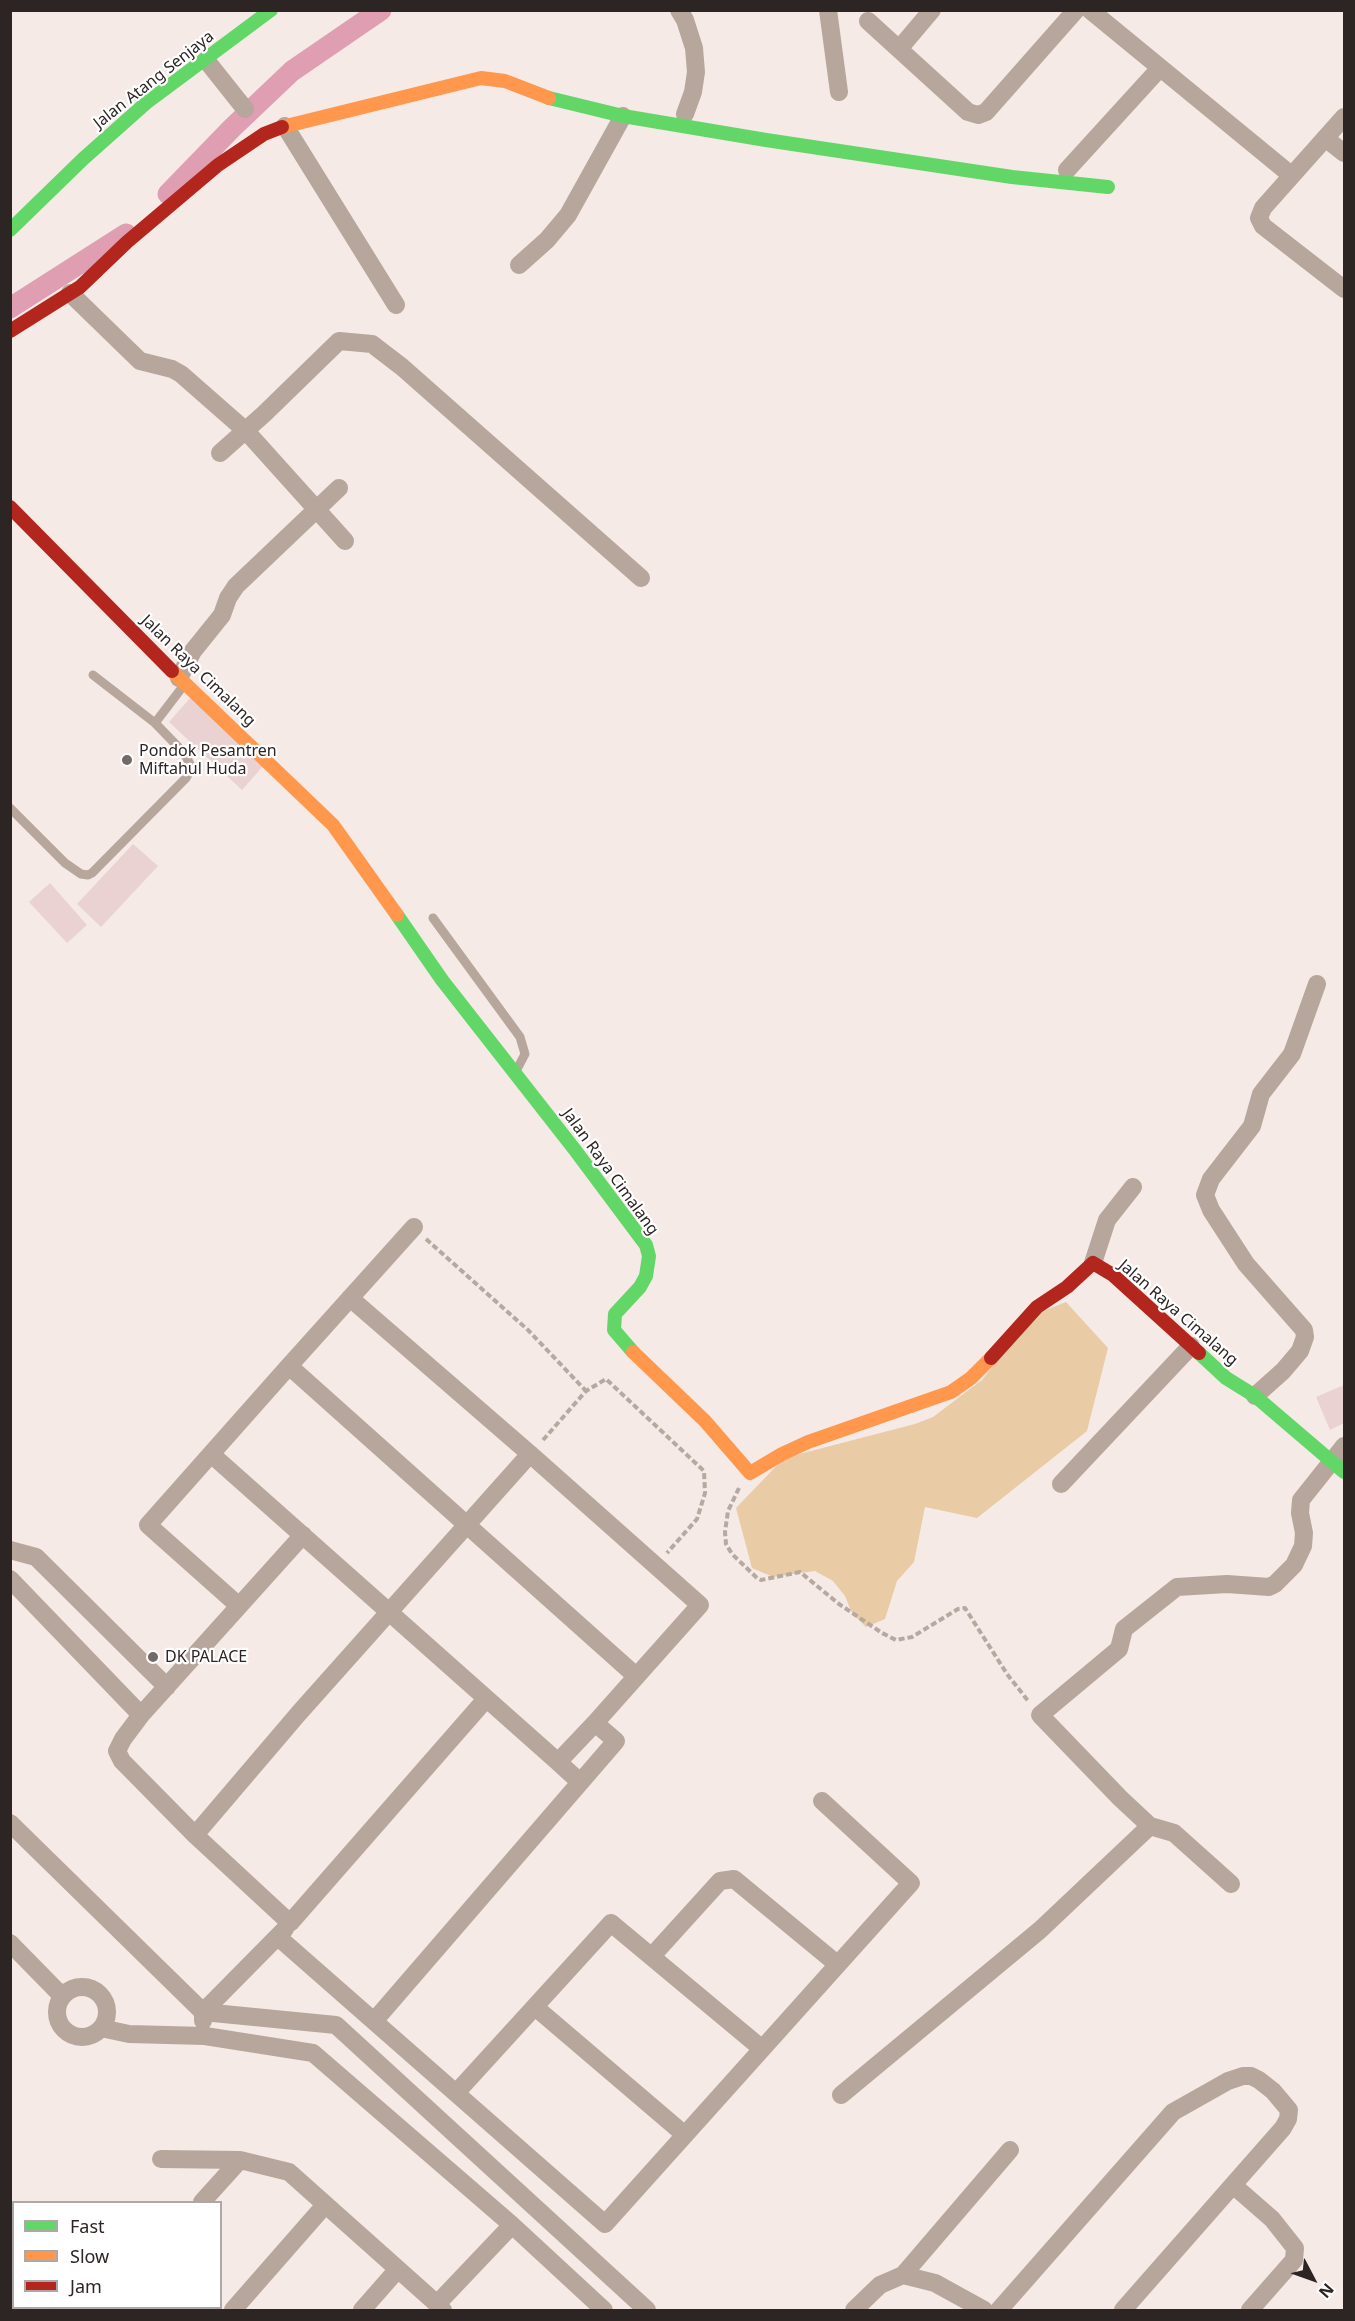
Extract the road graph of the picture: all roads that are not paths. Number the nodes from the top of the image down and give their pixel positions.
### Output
1 (271, 10) edge
2 (679, 10) edge
3 (828, 10) edge
4 (932, 10) edge
5 (1076, 10) edge
6 (1090, 10) edge
7 (868, 21) dead end
8 (899, 49) junction
9 (206, 60) junction
10 (1160, 68) junction
11 (838, 92) dead end
12 (245, 109) dead end
13 (685, 114) dead end
14 (623, 116) junction
15 (1344, 117) edge
16 (285, 126) junction
17 (1325, 138) junction
18 (1344, 153) edge
19 (1067, 170) dead end
20 (1291, 176) junction
21 (1108, 187) dead end
22 (10, 230) edge
23 (519, 265) dead end
24 (1344, 289) edge
25 (70, 293) junction
26 (396, 305) dead end
27 (10, 332) edge
28 (246, 431) junction
29 (220, 453) dead end
30 (339, 488) dead end
31 (10, 507) edge
32 (316, 510) junction
33 (345, 541) dead end
34 (640, 578) dead end
35 (93, 675) dead end
36 (182, 681) junction
37 (155, 723) junction
38 (10, 808) edge
39 (433, 918) dead end
40 (1317, 984) dead end
41 (515, 1073) junction
42 (1132, 1187) dead end
43 (414, 1227) road end
44 (1093, 1263) junction
45 (350, 1298) junction
46 (1191, 1346) junction
47 (289, 1366) junction
48 (1255, 1396) junction
49 (1344, 1446) edge
50 (211, 1454) junction
51 (530, 1454) junction
52 (1338, 1467) edge
53 (1061, 1485) dead end
54 (467, 1525) junction
55 (303, 1535) junction
56 (10, 1550) edge
57 (10, 1580) edge
58 (239, 1606) junction
59 (389, 1613) junction
60 (636, 1676) junction
61 (167, 1687) junction
62 (486, 1699) junction
63 (141, 1715) junction
64 (594, 1723) junction
65 (558, 1762) junction
66 (580, 1782) junction
67 (822, 1801) dead end
68 (10, 1823) edge
69 (1149, 1826) junction
70 (195, 1835) junction
71 (1231, 1884) dead end
72 (290, 1923) junction
73 (278, 1938) junction
74 (10, 1943) edge
75 (652, 1956) junction
76 (837, 1964) junction
77 (62, 1996) junction
78 (535, 2007) junction
79 (203, 2012) junction
80 (375, 2020) junction
81 (101, 2028) junction
82 (205, 2036) junction
83 (761, 2048) junction
84 (456, 2092) junction
85 (841, 2095) dead end
86 (685, 2135) junction
87 (1010, 2150) dead end
88 (161, 2159) dead end
89 (240, 2160) junction
90 (1233, 2185) junction
91 (203, 2201) edge
92 (326, 2205) junction
93 (512, 2224) junction
94 (398, 2269) junction
95 (606, 2271) junction
96 (903, 2275) junction
97 (587, 2294) junction
98 (440, 2307) edge
99 (233, 2310) edge
100 (362, 2310) edge
101 (604, 2310) edge
102 (647, 2310) edge
103 (854, 2310) edge
104 (984, 2310) edge
105 (999, 2310) edge
106 (1123, 2310) edge
107 (1250, 2310) edge

1 - 9 street, Jalan Atang Senjaya
2 - 13 street
3 - 11 street
4 - 8 street
5 - 8 street
6 - 10 street
7 - 8 street
9 - 12 street
9 - 22 street, Jalan Atang Senjaya
10 - 19 street
10 - 20 street
14 - 16 street
14 - 21 street
14 - 23 street
15 - 17 street
16 - 25 street
16 - 26 street
17 - 18 street
17 - 20 street
20 - 24 street
25 - 27 street
25 - 28 street
28 - 29 street
28 - 32 street
28 - 34 street
30 - 32 street
31 - 36 street, Jalan Raya Cimalang
32 - 33 street
32 - 36 street
35 - 37 lane
36 - 37 lane
36 - 41 street, Jalan Raya Cimalang
37 - 38 lane
39 - 41 lane
40 - 48 street
41 - 44 street, Jalan Raya Cimalang
42 - 44 street
43 - 45 street
44 - 46 street, Jalan Raya Cimalang
45 - 47 street
45 - 51 street
46 - 48 street, Jalan Raya Cimalang
46 - 53 street
47 - 50 street
47 - 54 street
48 - 52 street, Jalan Raya Cimalang
49 - 52 street
50 - 55 street
50 - 58 street
51 - 54 street
51 - 60 street
52 - 69 street
54 - 59 street
54 - 60 street
55 - 58 street
55 - 59 street
56 - 61 street
57 - 63 street
58 - 61 street
59 - 62 street
59 - 70 street
60 - 64 street
61 - 63 street
62 - 65 street
62 - 72 street
63 - 70 street
64 - 65 street
64 - 66 street
65 - 66 street
66 - 80 street
67 - 76 street
68 - 79 street
69 - 71 street
69 - 85 street
70 - 72 street
72 - 73 street
73 - 79 street
73 - 80 street
74 - 77 street
75 - 76 street
75 - 78 street
75 - 83 street
76 - 83 street
77 - 81 street
77 - 81 street
78 - 84 street
78 - 86 street
79 - 82 street
79 - 95 street
80 - 84 street
81 - 82 street
82 - 93 street
83 - 86 street
84 - 86 street
87 - 96 street
88 - 89 street
89 - 91 street
89 - 92 street
90 - 105 street
90 - 106 street
90 - 107 street
92 - 94 street
92 - 99 street
93 - 97 street
93 - 98 street
94 - 98 street
94 - 100 street
95 - 97 street
95 - 102 street
96 - 103 street
96 - 104 street
97 - 101 street

